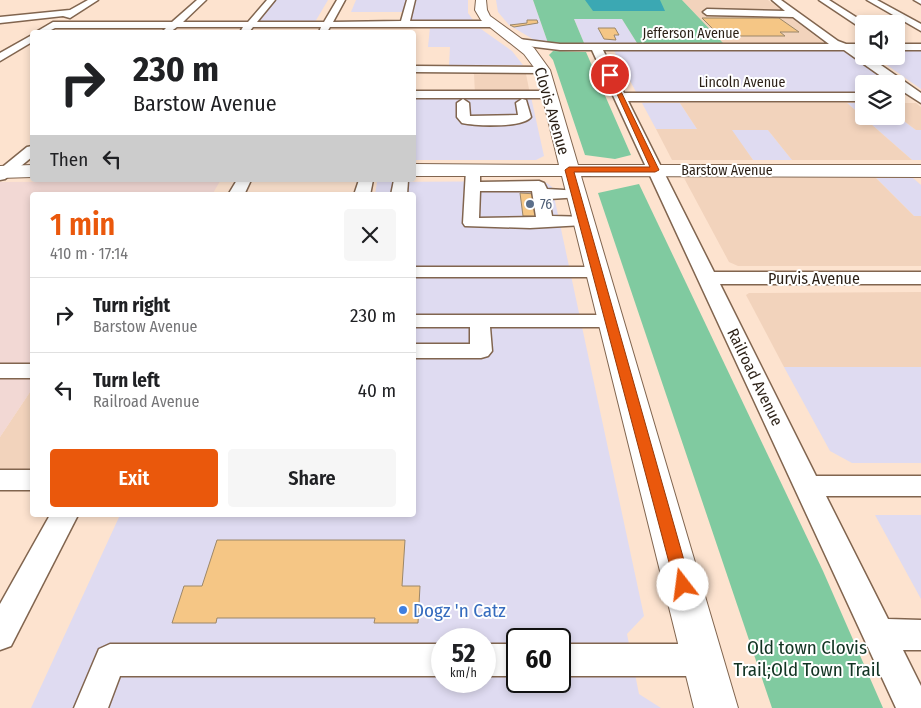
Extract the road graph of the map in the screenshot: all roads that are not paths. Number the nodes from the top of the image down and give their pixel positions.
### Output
1 (94, 0) edge
2 (202, 0) edge
3 (271, 0) edge
4 (341, 0) edge
5 (411, 0) edge
6 (481, 0) edge
7 (776, 0) edge
8 (824, 0) edge
9 (871, 0) edge
10 (707, 12) dead end
11 (795, 14) junction
12 (0, 20) edge
13 (855, 20) edge
14 (490, 24) junction
15 (173, 25) junction
16 (405, 25) junction
17 (921, 28) edge
18 (247, 29) edge
19 (325, 29) edge
20 (44, 30) edge
21 (168, 30) edge
22 (30, 39) edge
23 (518, 42) junction
24 (560, 47) junction
25 (596, 47) junction
26 (844, 47) junction
27 (855, 47) edge
28 (905, 47) edge
29 (921, 47) edge
30 (0, 58) edge
31 (539, 63) junction
32 (416, 69) edge
33 (416, 95) edge
34 (550, 95) junction
35 (620, 97) junction
36 (855, 97) edge
37 (905, 97) edge
38 (919, 98) edge
39 (462, 103) dead end
40 (522, 103) dead end
41 (30, 152) edge
42 (416, 170) edge
43 (655, 170) junction
44 (921, 171) edge
45 (30, 172) edge
46 (2, 173) edge
47 (472, 178) junction
48 (540, 194) junction
49 (576, 194) junction
50 (545, 220) junction
51 (416, 272) edge
52 (598, 272) junction
53 (707, 278) junction
54 (921, 278) edge
55 (480, 321) junction
56 (611, 321) junction
57 (416, 322) edge
58 (416, 351) edge
59 (0, 371) edge
60 (30, 371) edge
61 (0, 480) edge
62 (30, 480) edge
63 (807, 486) junction
64 (921, 486) edge
65 (63, 517) edge
66 (3, 624) edge
67 (878, 634) junction
68 (921, 635) edge
69 (431, 660) edge
70 (571, 660) edge
71 (703, 660) junction
72 (91, 708) edge
73 (716, 708) edge
74 (914, 708) edge

1 - 12 street
2 - 15 street
3 - 18 street
4 - 19 street
5 - 16 street
6 - 14 main road
7 - 11 street
8 - 13 street
9 - 17 street
10 - 11 street
11 - 26 street
14 - 16 street
14 - 23 main road, Clovis Avenue
15 - 18 street
15 - 20 street
15 - 21 street
16 - 19 street
18 - 19 street
22 - 30 street
23 - 24 street, Jefferson Avenue
23 - 31 main road, Clovis Avenue
24 - 25 street, Jefferson Avenue
24 - 31 street
25 - 26 street, Jefferson Avenue
25 - 35 street, Railroad Avenue
26 - 27 street, Jefferson Avenue
26 - 38 street
28 - 29 street
31 - 32 street
31 - 34 main road, Clovis Avenue
33 - 34 street
34 - 49 main road, Clovis Avenue
35 - 36 street, Lincoln Avenue
35 - 43 street, Railroad Avenue
37 - 38 street
39 - 40 street
41 - 46 street
42 - 47 main road, Barstow Avenue
43 - 44 main road, Barstow Avenue
43 - 49 main road, Barstow Avenue
43 - 53 street, Railroad Avenue
45 - 46 main road
47 - 48 street
47 - 49 main road, Barstow Avenue
47 - 50 street
48 - 49 street
48 - 50 street
49 - 50 street
49 - 52 main road, Clovis Avenue
51 - 52 street
52 - 56 main road, Clovis Avenue
53 - 54 street, Purvis Avenue
53 - 63 street, Railroad Avenue
55 - 56 street
55 - 57 street
55 - 58 street
56 - 71 main road, Clovis Avenue
59 - 60 street
61 - 62 street
63 - 64 street
63 - 67 street, Railroad Avenue
65 - 66 street
67 - 68 street
67 - 74 street, Railroad Avenue
69 - 72 street
70 - 71 street
71 - 73 main road, Clovis Avenue

